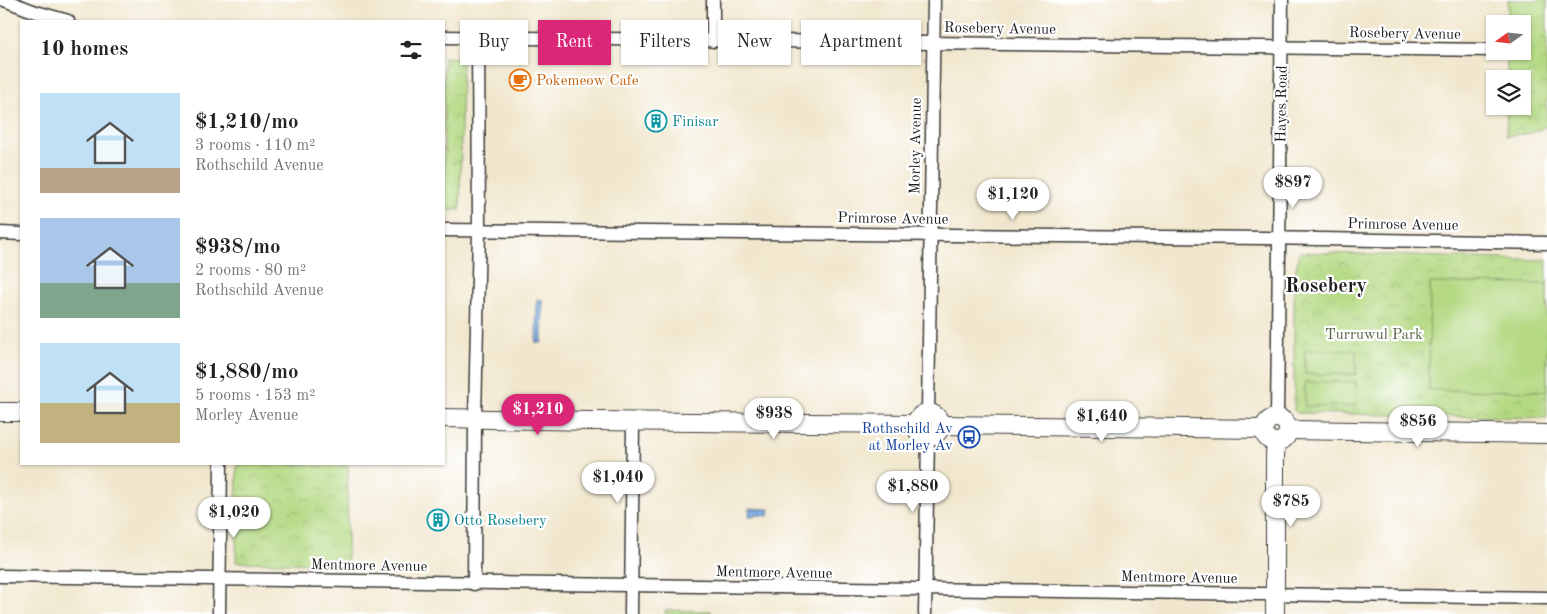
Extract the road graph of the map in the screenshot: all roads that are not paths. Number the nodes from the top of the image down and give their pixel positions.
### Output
1 (4, 0) edge
2 (713, 0) edge
3 (934, 0) edge
4 (1282, 0) edge
5 (64, 20) edge
6 (445, 37) edge
7 (460, 37) edge
8 (528, 38) edge
9 (713, 41) junction
10 (933, 43) junction
11 (1281, 48) junction
12 (1486, 50) edge
13 (478, 65) edge
14 (445, 230) edge
15 (479, 230) junction
16 (0, 233) edge
17 (20, 234) edge
18 (930, 234) junction
19 (1279, 238) junction
20 (1547, 243) edge
21 (0, 412) edge
22 (20, 412) edge
23 (445, 418) edge
24 (475, 419) junction
25 (633, 422) junction
26 (928, 425) junction
27 (1276, 430) junction
28 (1547, 434) edge
29 (221, 465) edge
30 (0, 576) edge
31 (220, 579) junction
32 (474, 584) junction
33 (631, 586) junction
34 (926, 590) junction
35 (1275, 595) junction
36 (1547, 598) edge
37 (219, 614) edge
38 (631, 614) edge
39 (925, 614) edge
40 (1274, 614) edge

1 - 5 street
2 - 9 street
3 - 10 street, Morley Avenue
4 - 11 street, Hayes Road
6 - 7 street, Rosebery Avenue
8 - 9 street, Rosebery Avenue
9 - 10 street, Rosebery Avenue
10 - 11 street, Rosebery Avenue
10 - 18 street, Morley Avenue
11 - 12 street, Rosebery Avenue
11 - 19 street, Hayes Road
13 - 15 street
14 - 15 street, Primrose Avenue
15 - 18 street, Primrose Avenue
15 - 24 street
16 - 17 street
18 - 19 street, Primrose Avenue
18 - 26 street, Morley Avenue
19 - 20 street, Primrose Avenue
19 - 27 street, Hayes Road
21 - 22 street
23 - 24 street
24 - 25 street
24 - 32 street
25 - 26 street
25 - 33 street
26 - 27 street
26 - 34 street, Morley Avenue
27 - 28 street
27 - 35 street, Hayes Road
29 - 31 street
30 - 31 street, Mentmore Avenue
31 - 32 street, Mentmore Avenue
31 - 37 street
32 - 33 street, Mentmore Avenue
33 - 34 street, Mentmore Avenue
33 - 38 street
34 - 35 street, Mentmore Avenue
34 - 39 street, Morley Avenue
35 - 36 street, Mentmore Avenue
35 - 40 street, Hayes Road

